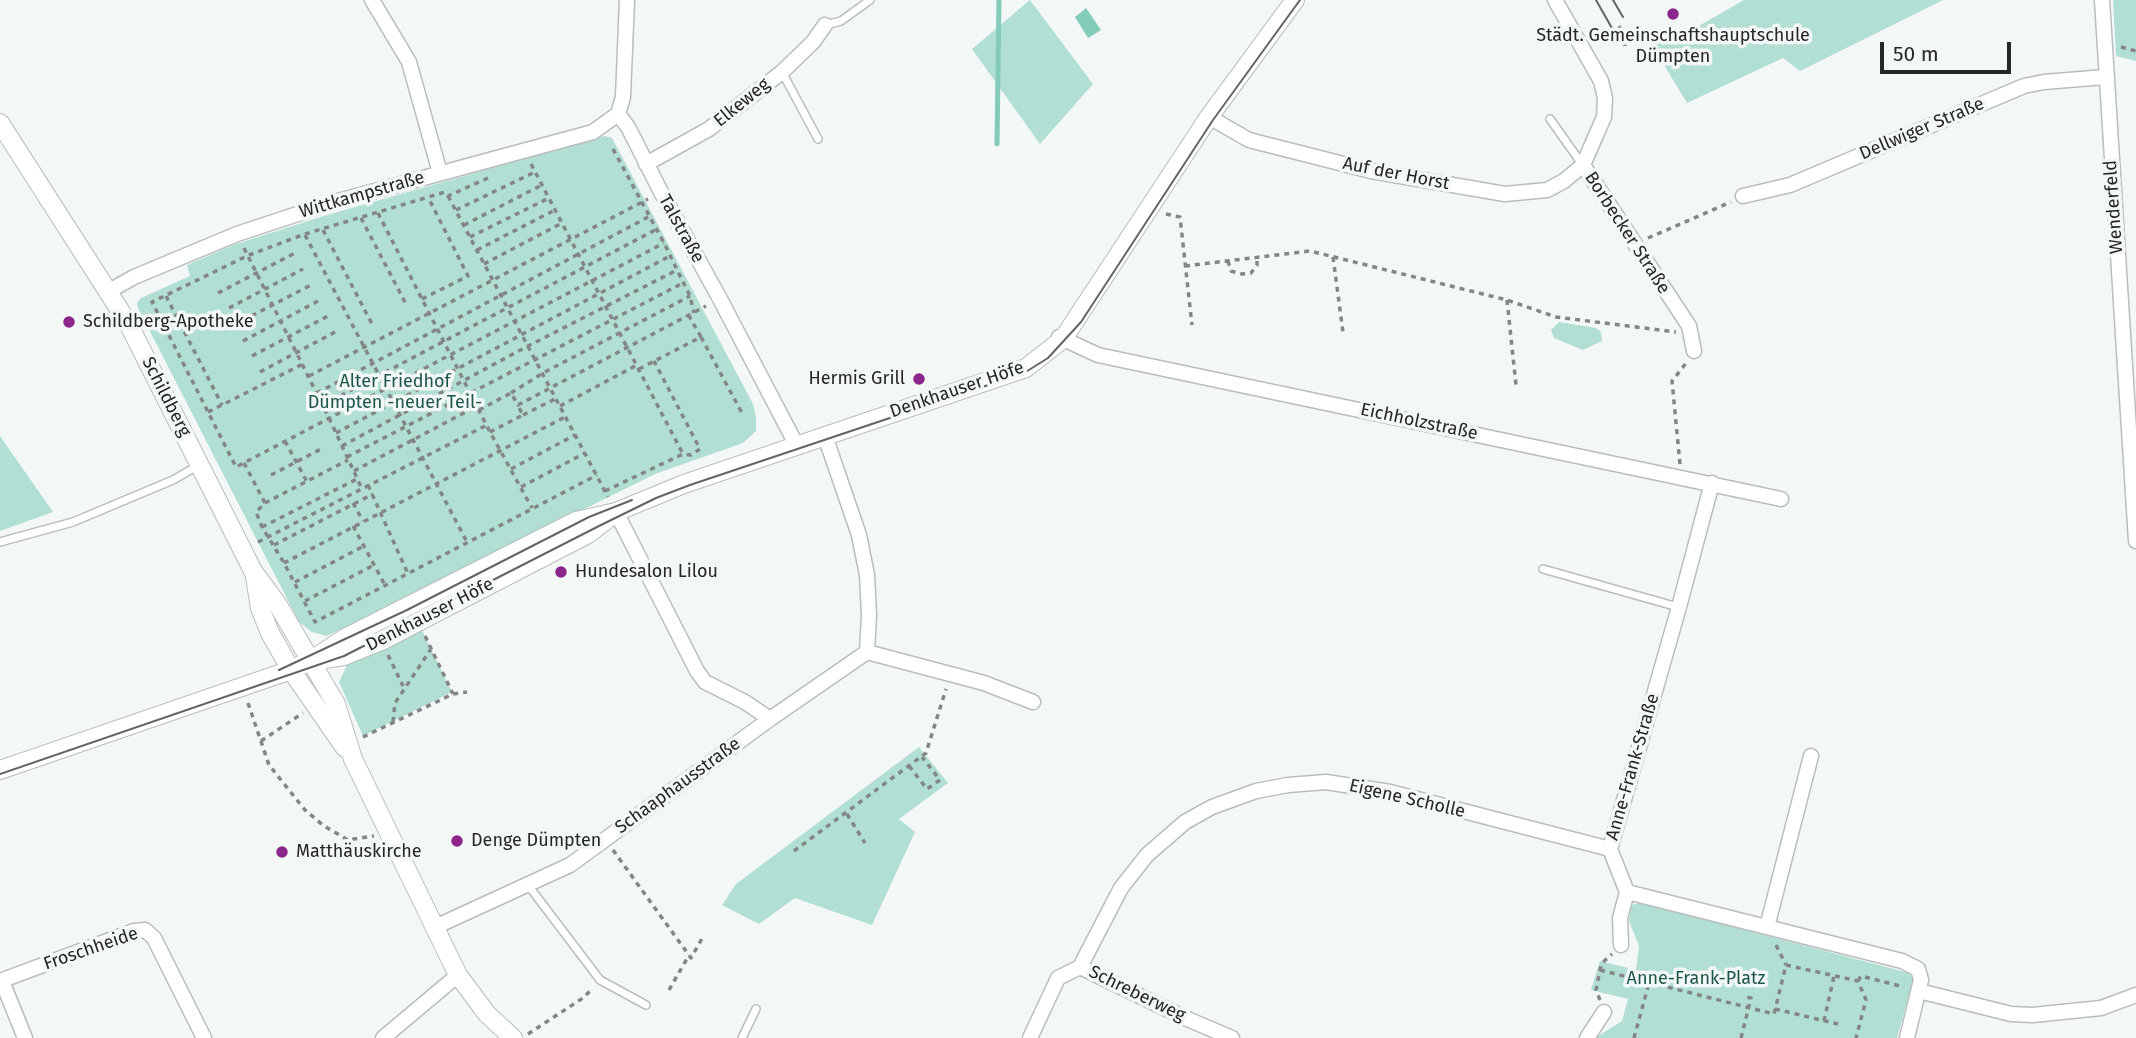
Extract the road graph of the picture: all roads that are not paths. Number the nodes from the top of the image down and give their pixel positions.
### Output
1 (372, 0) edge
2 (627, 0) edge
3 (870, 0) edge
4 (1295, 0) edge
5 (1555, 0) edge
6 (2102, 0) edge
7 (825, 25) joint
8 (782, 72) junction
9 (2105, 77) junction
10 (618, 114) junction
11 (1209, 117) junction
12 (1550, 119) dead end
13 (0, 123) edge
14 (818, 139) dead end
15 (646, 163) junction
16 (1583, 165) junction
17 (440, 173) junction
18 (1743, 196) road end
19 (109, 291) junction
20 (1061, 338) junction
21 (1694, 351) road end
22 (825, 436) junction
23 (797, 446) junction
24 (200, 464) junction
25 (1712, 483) junction
26 (1781, 499) dead end
27 (617, 512) junction
28 (0, 531) edge
29 (3, 541) edge
30 (2136, 541) edge
31 (1543, 569) dead end
32 (253, 571) junction
33 (1679, 607) junction
34 (867, 652) junction
35 (310, 661) junction
36 (291, 670) junction
37 (1032, 702) dead end
38 (770, 719) junction
39 (351, 751) junction
40 (1811, 757) dead end
41 (0, 770) edge
42 (1610, 849) junction
43 (527, 885) junction
44 (1627, 892) junction
45 (435, 927) junction
46 (1767, 927) junction
47 (1621, 945) road end
48 (1080, 967) junction
49 (458, 975) junction
50 (1, 981) edge
51 (1919, 991) junction
52 (2136, 995) edge
53 (646, 1005) dead end
54 (756, 1009) dead end
55 (1604, 1012) road end
56 (25, 1038) edge
57 (204, 1038) edge
58 (383, 1038) edge
59 (513, 1038) edge
60 (742, 1038) edge
61 (1030, 1038) edge
62 (1232, 1038) edge
63 (1587, 1038) edge
64 (1907, 1038) edge

1 - 17 street
2 - 10 street
3 - 7 lane
4 - 11 street, Denkhauser Höfe
5 - 16 street, Borbecker Straße
6 - 9 street, Wenderfeld
7 - 8 street, Elkeweg
8 - 14 lane
8 - 15 street, Elkeweg
9 - 18 street, Dellwiger Straße
9 - 30 street, Wenderfeld
10 - 15 street, Talstraße
10 - 17 street, Wittkampstraße
11 - 16 street, Auf der Horst
11 - 20 street, Denkhauser Höfe
12 - 16 lane
13 - 19 street, Schildberg
15 - 23 street, Talstraße
16 - 21 street, Borbecker Straße
17 - 19 street, Wittkampstraße
19 - 24 street, Schildberg
20 - 22 street, Denkhauser Höfe
20 - 25 street, Eichholzstraße
22 - 23 street, Denkhauser Höfe
22 - 34 street
23 - 27 street, Denkhauser Höfe
24 - 29 lane
24 - 32 street, Schildberg
25 - 26 street, Eichholzstraße
25 - 33 street, Anne-Frank-Straße
27 - 35 street, Denkhauser Höfe
27 - 35 street, Denkhauser Höfe
27 - 38 street
28 - 29 lane
31 - 33 lane
32 - 35 street, Schildberg
32 - 36 street, Schildberg
33 - 42 street, Anne-Frank-Straße
34 - 37 street
34 - 38 street, Schaaphausstraße
35 - 36 street, Denkhauser Höfe
35 - 39 street, Schildberg
36 - 39 street, Schildberg
36 - 41 street, Denkhauser Höfe
38 - 43 street, Schaaphausstraße
39 - 45 street
40 - 46 street
42 - 44 street, Anne-Frank-Straße
42 - 48 street, Eigene Scholle
43 - 45 street, Schaaphausstraße
43 - 53 lane
44 - 46 street
44 - 47 street
45 - 49 street
46 - 51 street
48 - 61 street, Eigene Scholle
48 - 62 street, Schreberweg
49 - 58 street
49 - 59 street
50 - 56 street
50 - 57 street, Froschheide
51 - 52 street
51 - 64 street
54 - 60 lane
55 - 63 street

